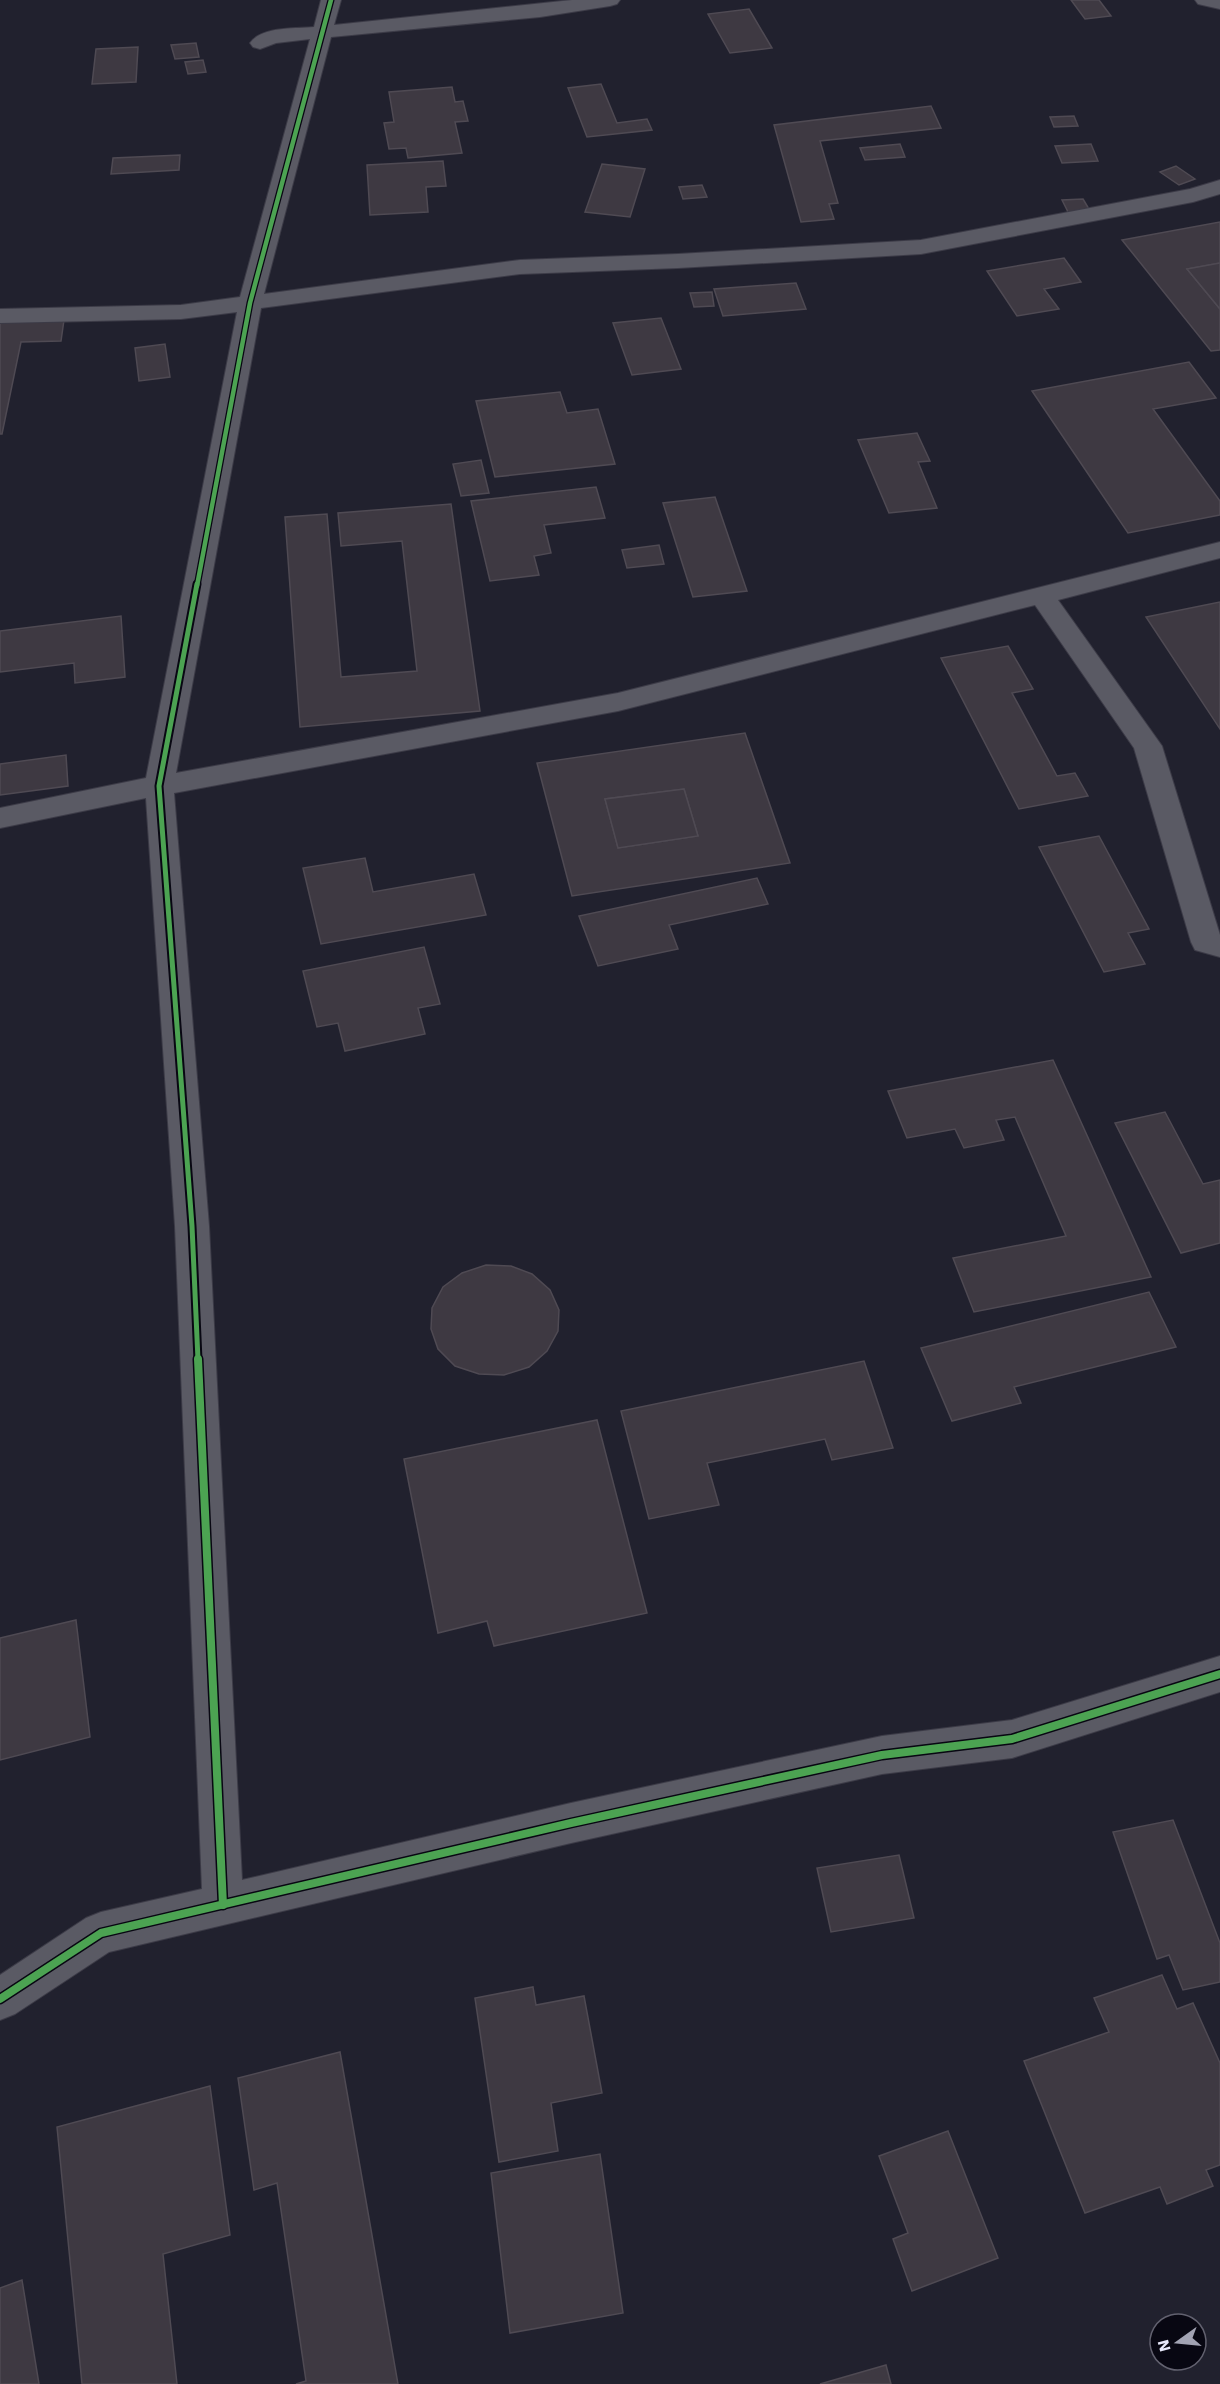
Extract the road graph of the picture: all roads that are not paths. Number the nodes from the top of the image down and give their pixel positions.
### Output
1 (331, 0) edge
2 (610, 0) edge
3 (1205, 0) edge
4 (1220, 3) edge
5 (321, 33) junction
6 (260, 43) dead end
7 (1220, 188) edge
8 (250, 303) junction
9 (0, 316) edge
10 (1220, 550) edge
11 (1041, 595) junction
12 (159, 786) junction
13 (0, 818) edge
14 (1220, 946) edge
15 (1220, 1674) edge
16 (223, 1905) junction
17 (0, 1999) edge

1 - 5 street
2 - 5 street
3 - 4 street
5 - 6 street
5 - 8 street
7 - 8 street
8 - 9 street
8 - 12 street
10 - 11 street
11 - 12 street
11 - 14 street
12 - 13 street
12 - 16 street
15 - 16 street
16 - 17 street

